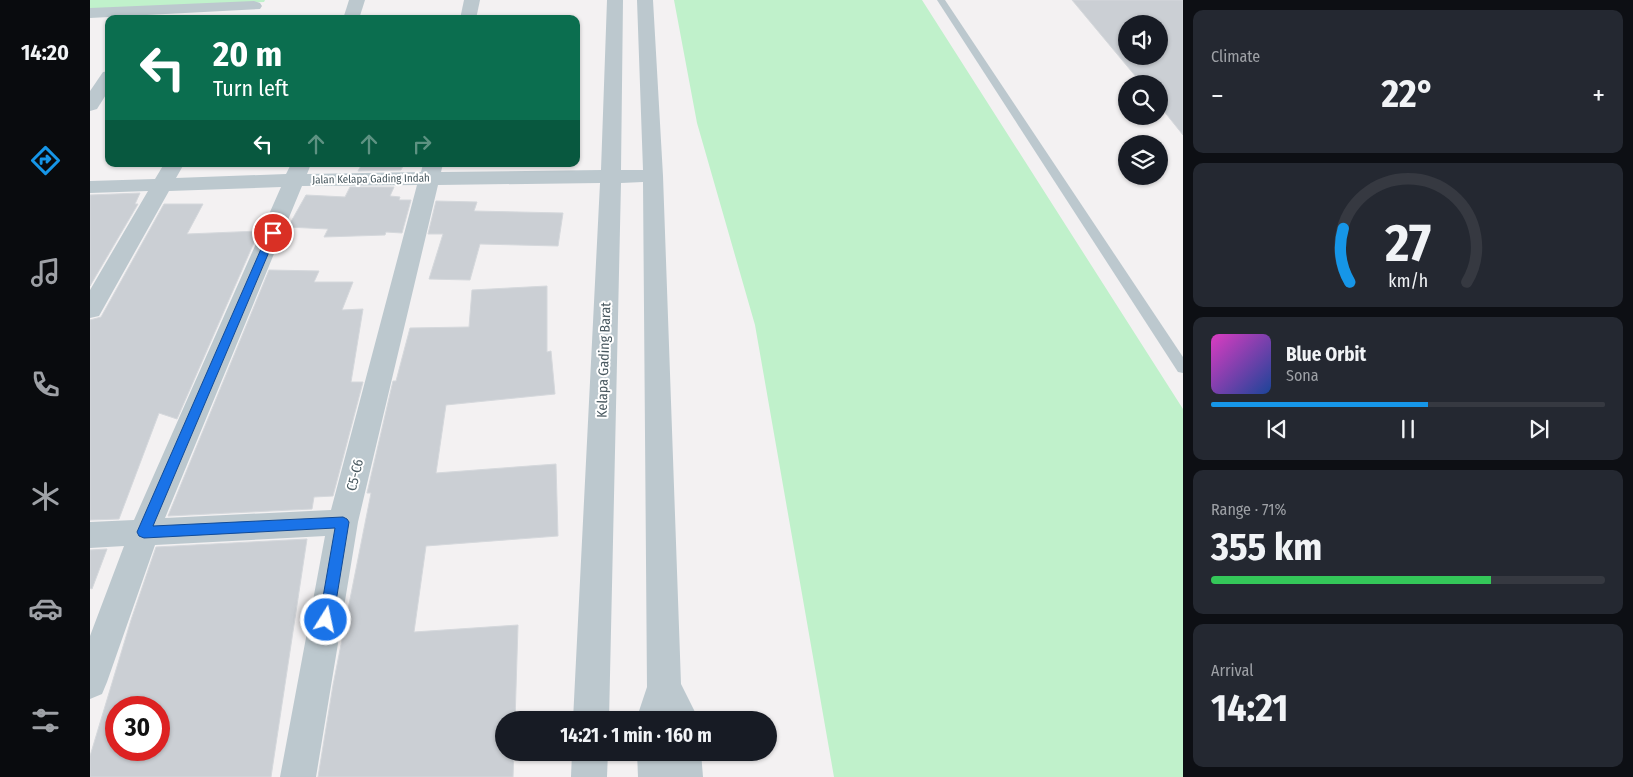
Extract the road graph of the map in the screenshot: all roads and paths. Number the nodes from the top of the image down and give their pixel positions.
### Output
1 (357, 0) edge
2 (472, 0) edge
3 (615, 0) edge
4 (644, 0) edge
5 (941, 0) edge
6 (253, 8) edge
7 (90, 13) edge
8 (148, 14) edge
9 (352, 15) edge
10 (469, 15) edge
11 (105, 82) edge
12 (90, 105) edge
13 (172, 167) edge
14 (431, 171) edge
15 (298, 172) edge
16 (653, 176) junction
17 (611, 178) junction
18 (164, 184) junction
19 (90, 187) edge
20 (90, 310) edge
21 (1183, 368) edge
22 (343, 522) junction
23 (144, 532) junction
24 (90, 535) edge
25 (90, 682) edge
26 (664, 687) junction
27 (591, 711) edge
28 (657, 711) edge
29 (676, 711) edge
30 (590, 761) edge
31 (655, 761) edge
32 (684, 761) edge
33 (298, 777) edge
34 (589, 777) edge
35 (656, 777) edge
36 (685, 777) edge

1 - 9 street
2 - 10 street
3 - 17 street, Kelapa Gading Barat
4 - 16 street
5 - 21 lane
6 - 8 street
7 - 8 street
11 - 12 street
13 - 18 street
14 - 15 street, Jalan Kelapa Gading Indah
14 - 17 street, Jalan Kelapa Gading Indah
14 - 22 street, C5-C6
15 - 18 street, Jalan Kelapa Gading Indah
15 - 23 street
16 - 17 street, Jalan Kelapa Gading Indah
16 - 26 street
17 - 27 street, Kelapa Gading Barat
18 - 19 street, Jalan Kelapa Gading Indah
18 - 20 street
22 - 23 street
22 - 33 street, C5-C6
23 - 24 street
23 - 25 street
26 - 28 street
26 - 29 street
30 - 34 street
31 - 35 street
32 - 36 street

